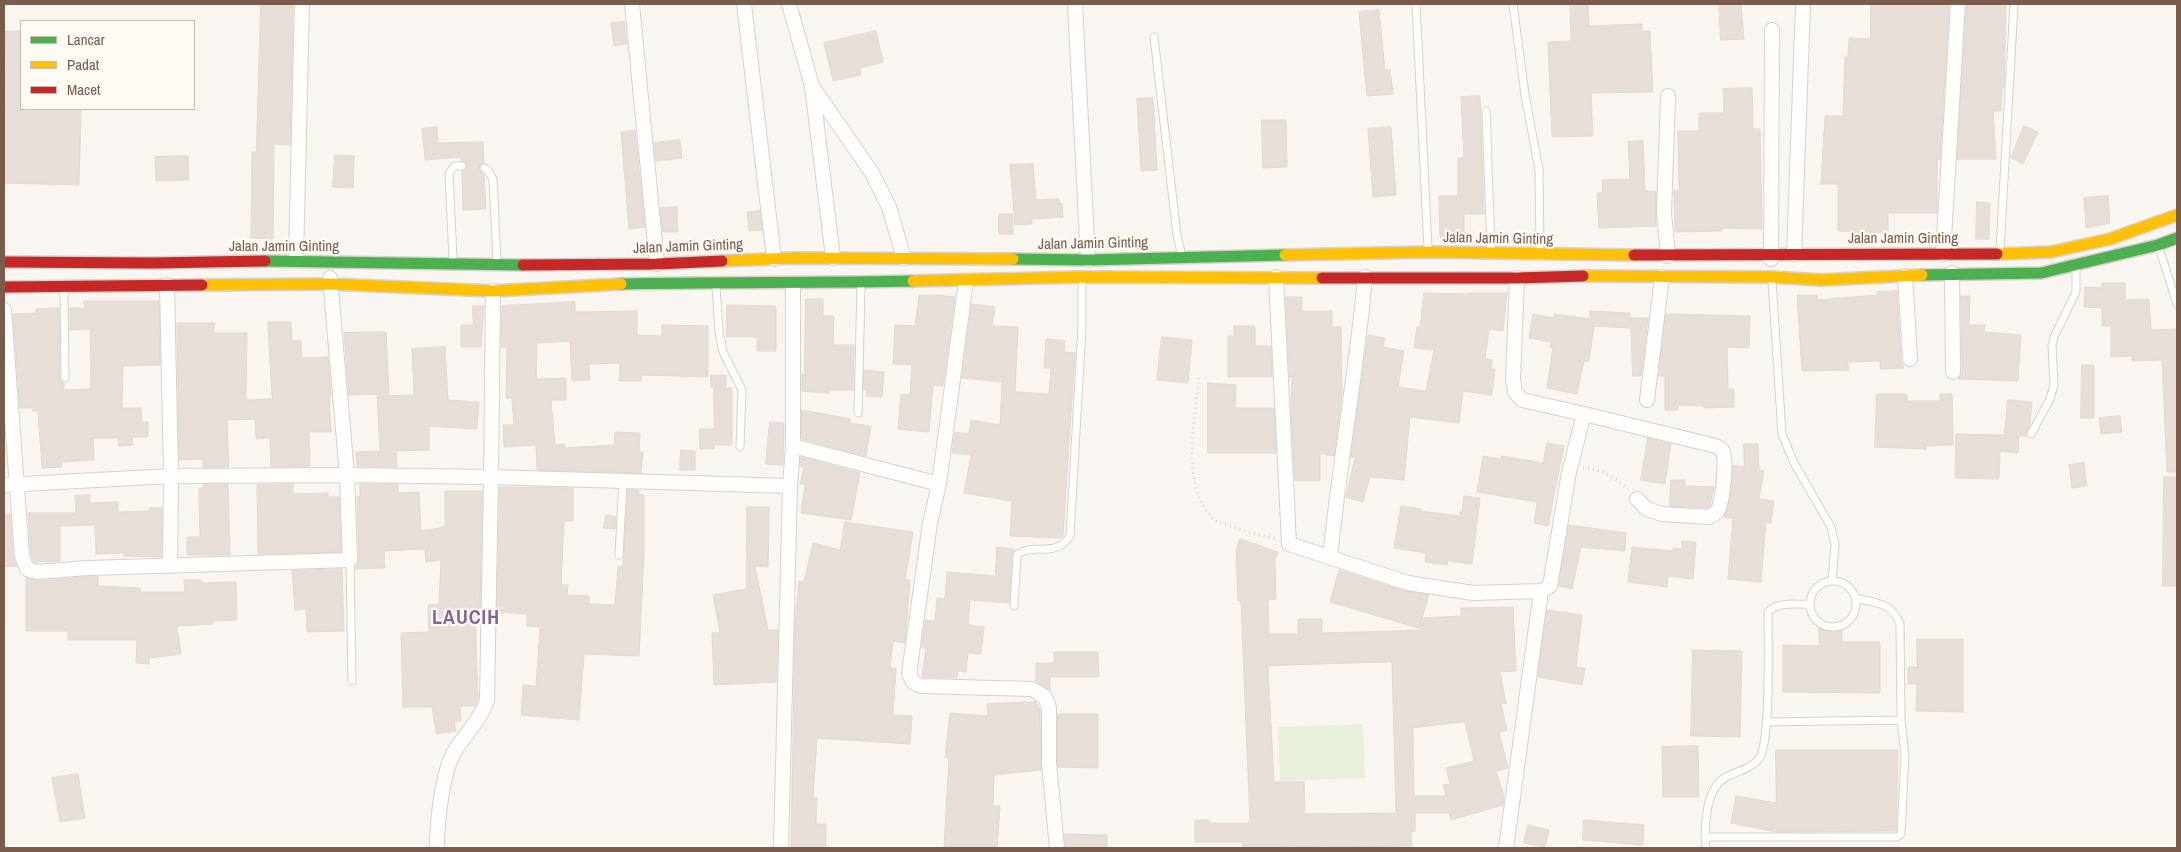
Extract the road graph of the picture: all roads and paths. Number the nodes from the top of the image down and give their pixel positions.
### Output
1 (302, 4) edge
2 (632, 4) edge
3 (744, 4) edge
4 (789, 4) edge
5 (1075, 4) edge
6 (1416, 4) edge
7 (1513, 4) edge
8 (1803, 4) edge
9 (1958, 4) edge
10 (2014, 4) edge
11 (1772, 30) dead end
12 (1154, 37) dead end
13 (812, 86) junction
14 (1668, 96) dead end
15 (1486, 111) dead end
16 (462, 166) dead end
17 (484, 168) dead end
18 (2177, 215) edge
19 (2177, 238) edge
20 (2158, 246) junction
21 (1429, 252) junction
22 (1771, 254) junction
23 (1794, 254) junction
24 (1943, 254) junction
25 (2000, 254) junction
26 (1491, 255) junction
27 (1540, 255) junction
28 (1668, 256) junction
29 (1182, 257) junction
30 (833, 258) junction
31 (904, 258) junction
32 (774, 259) junction
33 (296, 260) junction
34 (1088, 260) junction
35 (4, 262) edge
36 (329, 262) junction
37 (453, 264) junction
38 (657, 264) junction
39 (497, 265) junction
40 (2076, 266) junction
41 (1952, 273) junction
42 (1662, 276) junction
43 (1905, 276) junction
44 (1082, 277) junction
45 (1276, 277) junction
46 (1365, 277) junction
47 (1771, 277) junction
48 (1517, 278) junction
49 (966, 281) junction
50 (715, 282) junction
51 (862, 283) junction
52 (330, 284) junction
53 (794, 284) junction
54 (167, 285) junction
55 (64, 286) junction
56 (4, 287) edge
57 (493, 291) junction
58 (2177, 304) edge
59 (4, 310) edge
60 (1910, 360) dead end
61 (1953, 372) dead end
62 (65, 378) dead end
63 (1199, 378) dead end
64 (1647, 400) dead end
65 (858, 412) dead end
66 (1584, 414) junction
67 (2031, 434) dead end
68 (793, 446) junction
69 (740, 447) dead end
70 (1569, 472) junction
71 (347, 475) junction
72 (171, 476) junction
73 (491, 477) junction
74 (623, 480) junction
75 (939, 484) junction
76 (10, 485) edge
77 (790, 486) junction
78 (1637, 499) joint
79 (1289, 544) junction
80 (619, 555) dead end
81 (1330, 558) junction
82 (350, 560) junction
83 (170, 566) junction
84 (1832, 580) junction
85 (1541, 591) junction
86 (1855, 598) junction
87 (1809, 604) junction
88 (1014, 606) dead end
89 (352, 681) dead end
90 (1902, 720) junction
91 (1766, 722) junction
92 (1705, 837) junction
93 (437, 848) edge
94 (781, 848) edge
95 (1057, 848) edge
96 (1506, 848) edge
97 (1706, 848) edge

1 - 33 street
2 - 38 street
3 - 32 street
4 - 13 street
5 - 34 street
6 - 21 lane
7 - 27 lane
8 - 23 street
9 - 24 street
10 - 25 lane
11 - 22 street
12 - 29 lane
13 - 30 street
13 - 31 street
14 - 28 street
15 - 26 lane
16 - 37 lane
17 - 39 lane
18 - 25 highway, Jalan Jamin Ginting
19 - 20 highway
20 - 40 highway
20 - 58 lane
21 - 26 highway, Jalan Jamin Ginting
21 - 29 highway, Jalan Jamin Ginting
22 - 23 highway, Jalan Jamin Ginting
22 - 28 highway, Jalan Jamin Ginting
22 - 47 street
23 - 24 highway, Jalan Jamin Ginting
24 - 25 highway, Jalan Jamin Ginting
26 - 27 highway, Jalan Jamin Ginting
27 - 28 highway, Jalan Jamin Ginting
29 - 34 highway, Jalan Jamin Ginting
30 - 31 highway, Jalan Jamin Ginting
30 - 32 highway, Jalan Jamin Ginting
31 - 34 highway, Jalan Jamin Ginting
32 - 38 highway, Jalan Jamin Ginting
33 - 35 highway, Jalan Jamin Ginting
33 - 36 highway, Jalan Jamin Ginting
36 - 37 highway, Jalan Jamin Ginting
36 - 52 street
37 - 39 highway, Jalan Jamin Ginting
38 - 39 highway, Jalan Jamin Ginting
40 - 41 highway
40 - 67 lane
41 - 43 highway
41 - 61 street
42 - 47 highway
42 - 48 highway
42 - 64 street
43 - 47 highway
43 - 60 street
44 - 45 highway
44 - 49 highway
44 - 88 lane
45 - 46 highway
45 - 79 street
46 - 48 highway
46 - 81 street
47 - 84 lane
48 - 66 street
49 - 51 highway
49 - 75 street
50 - 53 highway
50 - 57 highway
50 - 69 lane
51 - 53 highway
51 - 65 lane
52 - 54 highway
52 - 57 highway
52 - 71 street
53 - 68 street
54 - 55 highway
54 - 72 street
55 - 56 highway
55 - 62 lane
57 - 73 street
59 - 76 street
63 - 79 path
66 - 70 street
66 - 78 street
68 - 75 street
68 - 77 street
70 - 78 path
70 - 85 street
71 - 72 street
71 - 73 street
71 - 82 street
72 - 76 street
72 - 83 street
73 - 74 street
73 - 93 street
74 - 77 street
74 - 80 lane
75 - 95 street
76 - 83 street
77 - 94 street
79 - 81 street
81 - 85 street
82 - 83 street
82 - 89 lane
84 - 86 lane
84 - 87 lane
85 - 96 street
86 - 87 lane
86 - 90 lane
87 - 91 lane
90 - 91 lane
90 - 92 lane
91 - 92 lane
92 - 97 lane

